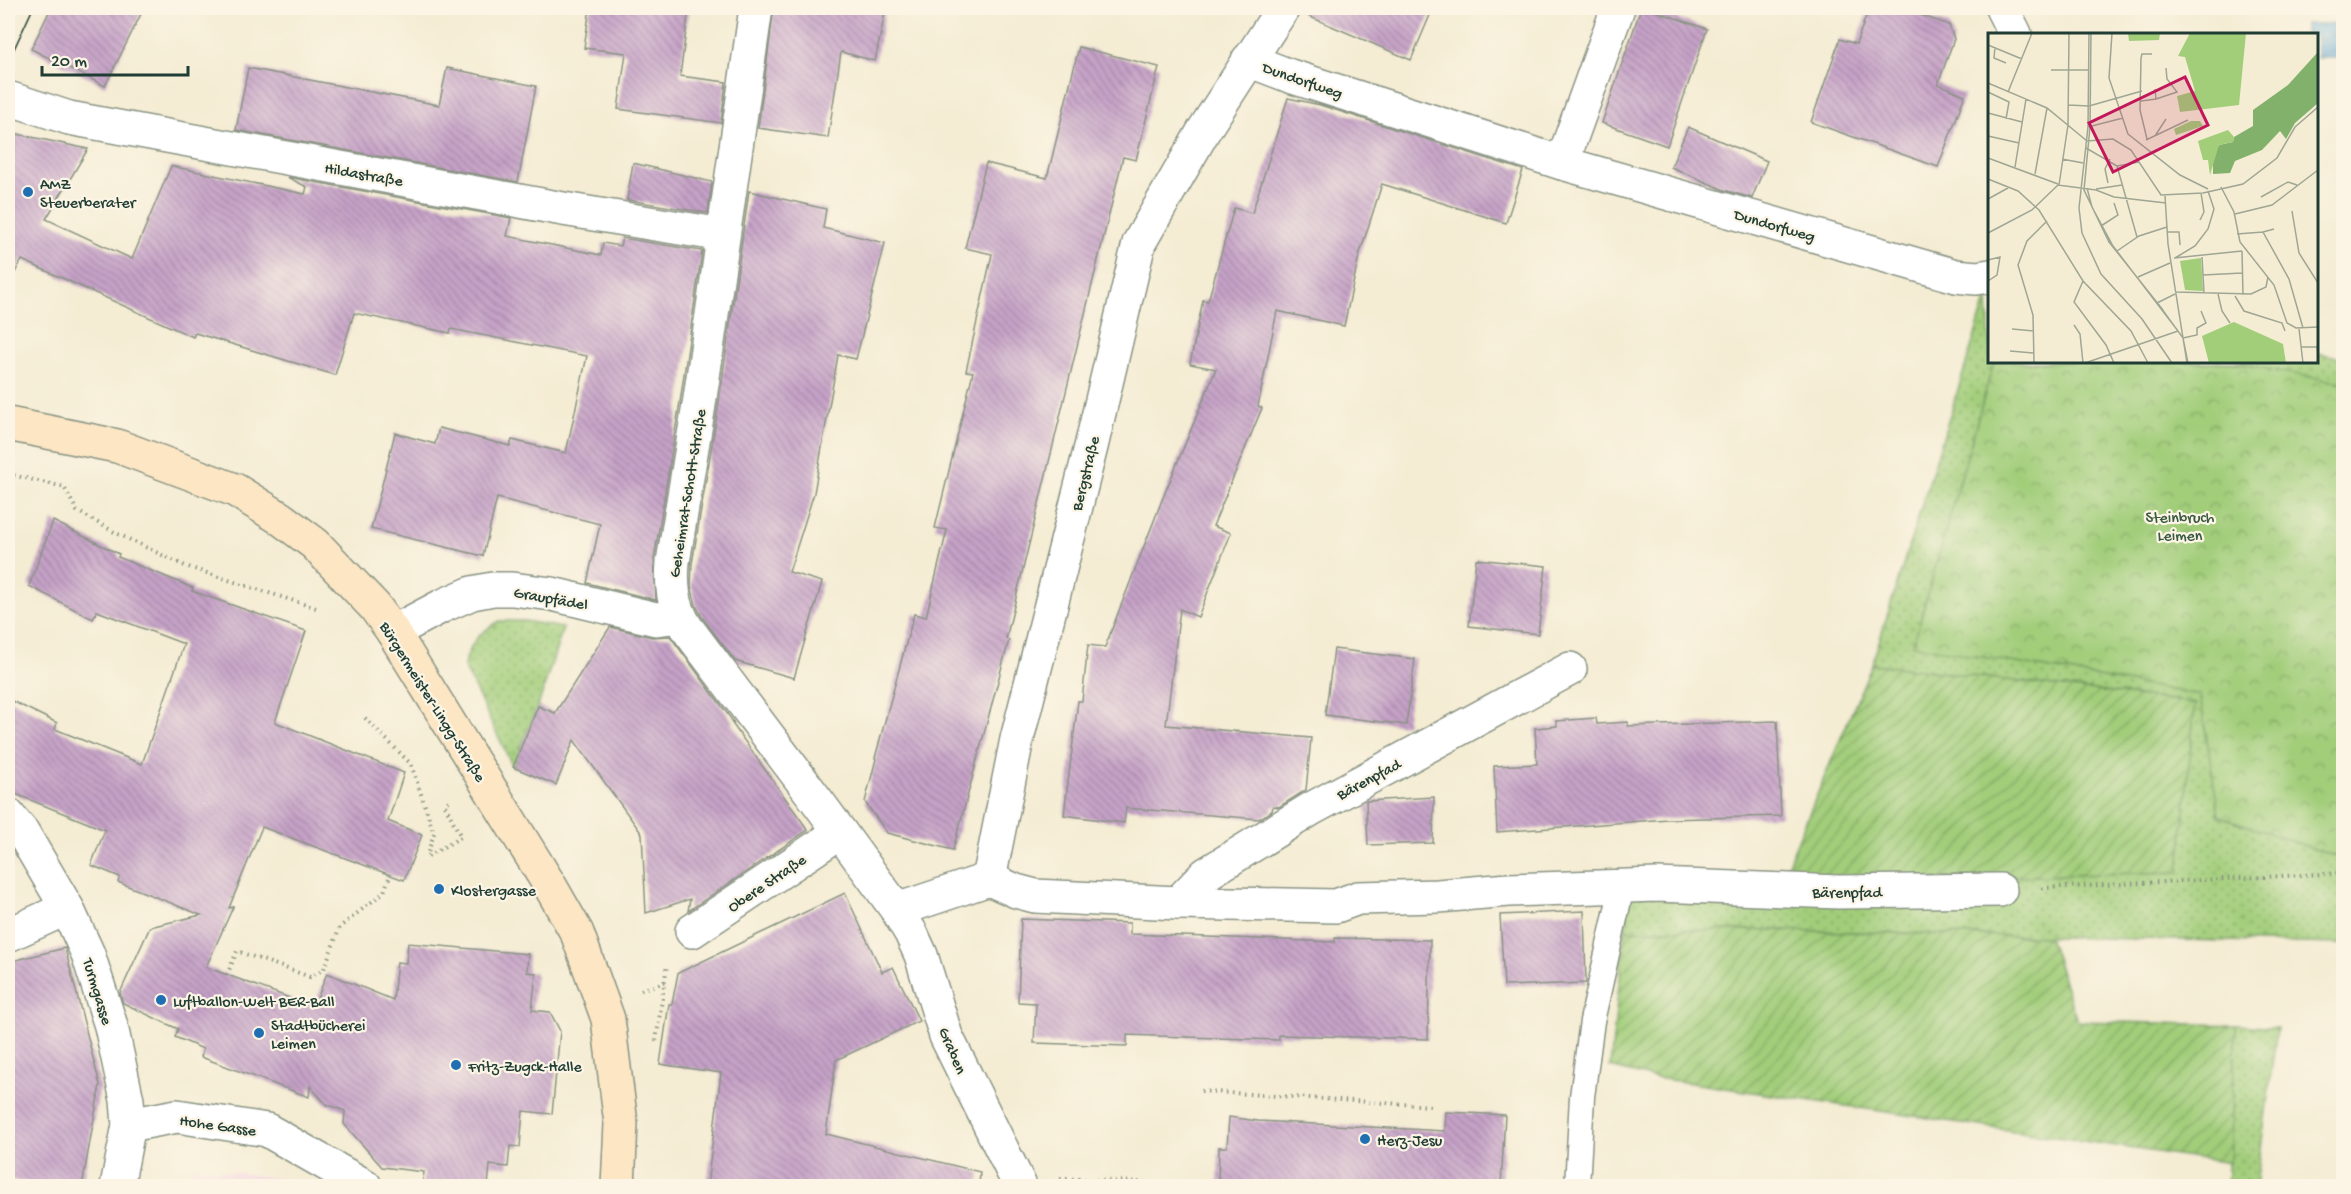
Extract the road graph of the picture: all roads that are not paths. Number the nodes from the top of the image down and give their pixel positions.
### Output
1 (756, 8) edge
2 (1283, 8) edge
3 (1618, 8) edge
4 (2002, 8) edge
5 (2014, 33) edge
6 (1248, 60) junction
7 (8, 98) edge
8 (1562, 164) junction
9 (723, 235) junction
10 (1988, 276) edge
11 (8, 424) edge
12 (680, 616) junction
13 (393, 632) junction
14 (1570, 669) dead end
15 (8, 815) edge
16 (840, 832) junction
17 (989, 879) junction
18 (1622, 887) junction
19 (2000, 890) road end
20 (1178, 903) junction
21 (67, 908) junction
22 (897, 910) junction
23 (692, 931) dead end
24 (8, 935) edge
25 (129, 1125) junction
26 (117, 1186) edge
27 (365, 1186) edge
28 (618, 1186) edge
29 (1020, 1186) edge
30 (1577, 1186) edge

1 - 9 street, Geheimrat-Schott-Straße
2 - 6 street, Bergstraße
3 - 8 street
4 - 5 street
6 - 8 street, Dundorfweg
6 - 17 street, Bergstraße
7 - 9 street, Hildastraße
8 - 10 street, Dundorfweg
9 - 12 street, Geheimrat-Schott-Straße
11 - 13 street, Bürgermeister-Lingg-Straße
12 - 13 street, Graupfädel
12 - 16 street, Geheimrat-Schott-Straße
13 - 28 street, Bürgermeister-Lingg-Straße
14 - 20 street, Bärenpfad
15 - 21 street, Turmgasse
16 - 22 street, Geheimrat-Schott-Straße
16 - 23 street, Obere Straße
17 - 20 street, Bärenpfad
17 - 22 street
18 - 19 street, Bärenpfad
18 - 20 street, Bärenpfad
18 - 30 lane
21 - 24 street
21 - 25 street, Turmgasse
22 - 29 street, Graben
25 - 26 street, Turmgasse
25 - 27 street, Hohe Gasse

